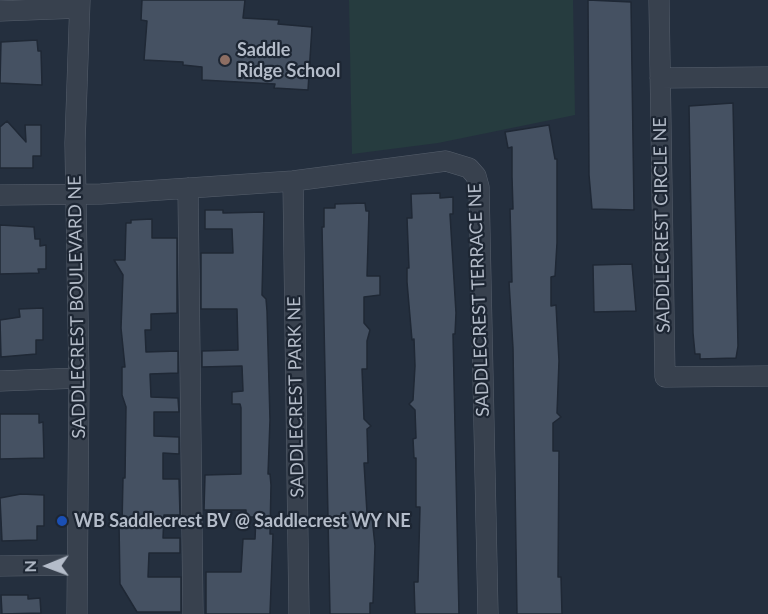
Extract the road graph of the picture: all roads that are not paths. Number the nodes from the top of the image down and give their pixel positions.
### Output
1 (659, 0) edge
2 (80, 4) edge
3 (0, 10) edge
4 (768, 77) edge
5 (660, 78) junction
6 (293, 181) junction
7 (188, 188) junction
8 (76, 194) junction
9 (0, 195) edge
10 (768, 376) edge
11 (79, 378) junction
12 (0, 381) edge
13 (77, 565) junction
14 (0, 566) edge
15 (77, 614) edge
16 (193, 614) edge
17 (299, 614) edge
18 (488, 614) edge

1 - 5 street
2 - 3 street
2 - 8 street, SADDLECREST BOULEVARD NE
4 - 5 street
5 - 10 street, SADDLECREST CIRCLE NE
6 - 7 street, SADDLECREST TERRACE NE
6 - 17 street, SADDLECREST PARK NE
6 - 18 street, SADDLECREST TERRACE NE
7 - 8 street, SADDLECREST TERRACE NE
7 - 16 street
8 - 9 street, SADDLECREST TERRACE NE
8 - 11 street, SADDLECREST BOULEVARD NE
11 - 12 street
11 - 13 street, SADDLECREST BOULEVARD NE
13 - 14 street
13 - 15 street, SADDLECREST BOULEVARD NE

